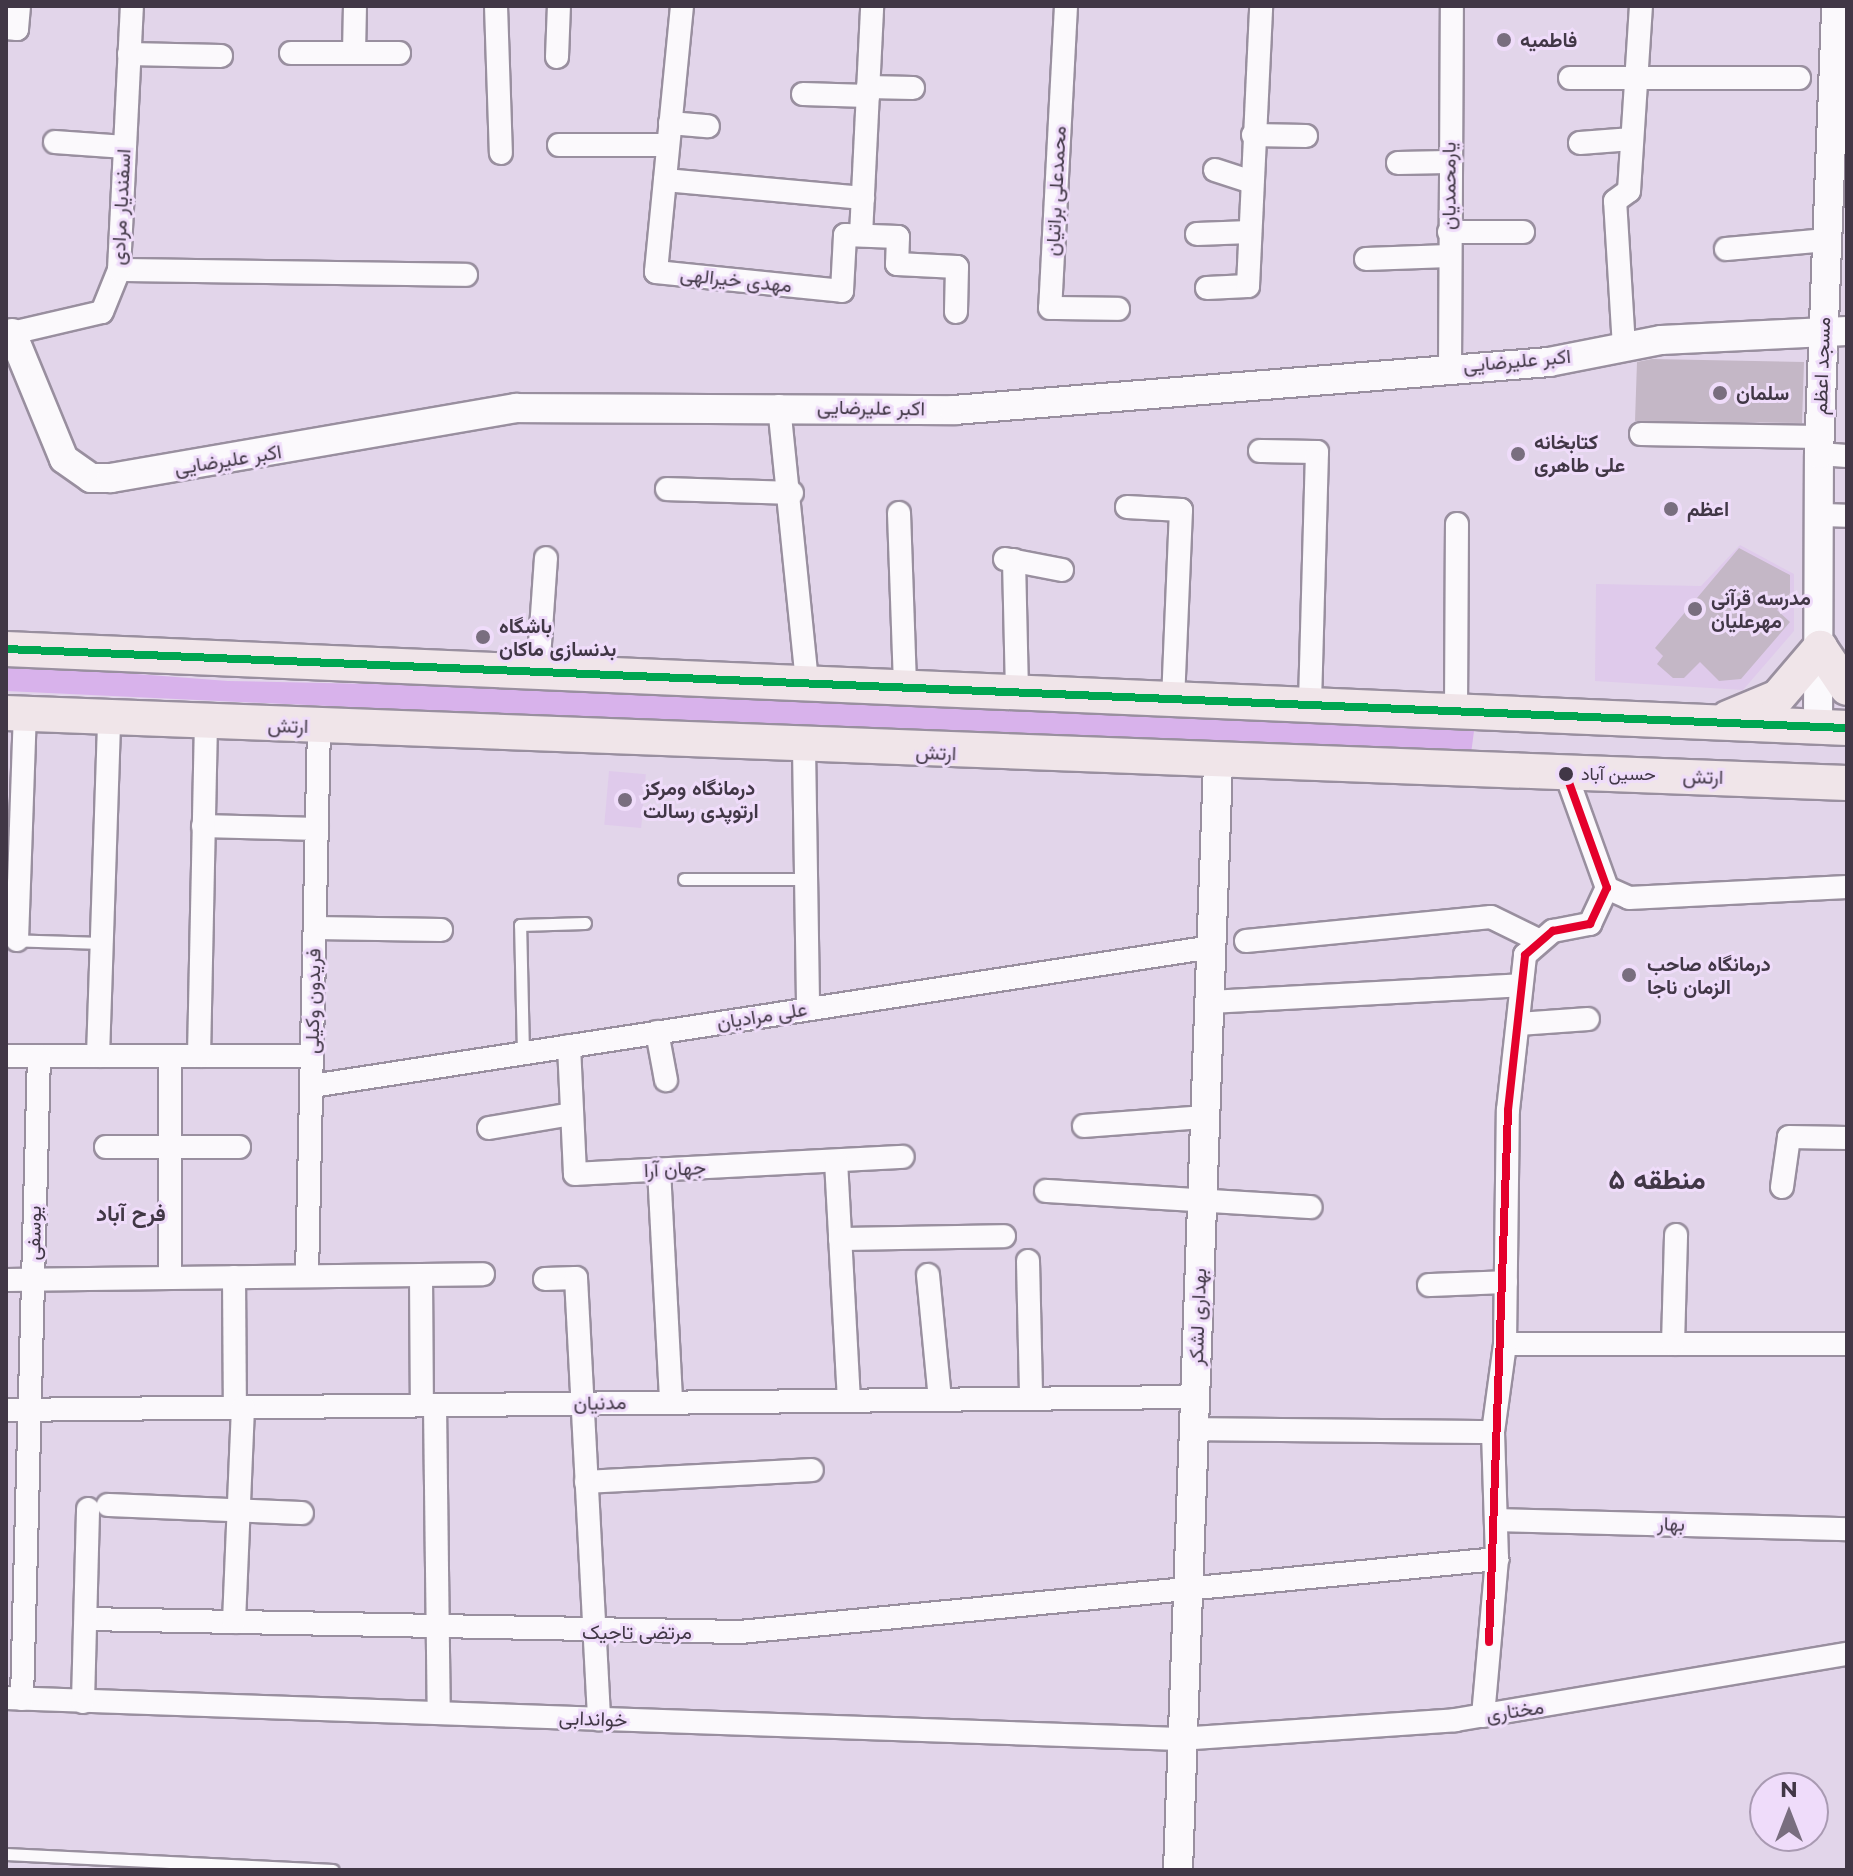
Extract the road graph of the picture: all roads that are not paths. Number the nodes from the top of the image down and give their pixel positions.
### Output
1 (19, 6) edge
2 (132, 6) edge
3 (355, 6) edge
4 (496, 6) edge
5 (559, 6) edge
6 (682, 6) edge
7 (872, 6) edge
8 (1066, 6) edge
9 (1261, 6) edge
10 (1452, 6) edge
11 (1641, 6) edge
12 (1836, 6) edge
13 (6, 28) edge
14 (291, 53) dead end
15 (354, 53) junction
16 (399, 53) dead end
17 (129, 54) junction
18 (221, 56) dead end
19 (557, 57) dead end
20 (1637, 77) junction
21 (1570, 78) dead end
22 (1799, 78) dead end
23 (913, 88) dead end
24 (868, 92) junction
25 (803, 94) dead end
26 (708, 126) dead end
27 (669, 134) junction
28 (1253, 135) junction
29 (1306, 136) dead end
30 (1632, 139) junction
31 (55, 142) dead end
32 (1580, 143) dead end
33 (559, 145) dead end
34 (125, 147) junction
35 (501, 153) dead end
36 (1448, 162) junction
37 (1398, 163) dead end
38 (1215, 170) dead end
39 (665, 180) junction
40 (1251, 182) junction
41 (863, 198) junction
42 (1838, 202) edge
43 (1250, 232) junction
44 (1449, 232) junction
45 (1523, 232) dead end
46 (1197, 234) dead end
47 (861, 235) junction
48 (1827, 240) junction
49 (1726, 249) dead end
50 (1449, 256) junction
51 (1366, 259) dead end
52 (119, 270) junction
53 (466, 275) dead end
54 (1207, 288) dead end
55 (1118, 309) dead end
56 (956, 312) dead end
57 (8, 333) edge
58 (1835, 333) edge
59 (1624, 347) junction
60 (1450, 367) junction
61 (779, 406) junction
62 (1641, 434) dead end
63 (1819, 446) junction
64 (1260, 451) dead end
65 (1847, 456) edge
66 (667, 489) dead end
67 (792, 493) junction
68 (1127, 507) dead end
69 (899, 513) dead end
70 (1835, 516) edge
71 (1457, 524) dead end
72 (546, 558) dead end
73 (1062, 570) dead end
74 (1820, 648) junction
75 (6, 649) edge
76 (538, 672) junction
77 (807, 684) junction
78 (905, 688) junction
79 (1847, 688) edge
80 (1017, 693) junction
81 (1173, 699) junction
82 (1310, 705) junction
83 (1456, 711) junction
84 (15, 713) edge
85 (109, 718) junction
86 (1712, 722) junction
87 (206, 724) junction
88 (319, 727) junction
89 (1833, 727) edge
90 (804, 747) junction
91 (1218, 764) junction
92 (1566, 774) junction
93 (1743, 778) junction
94 (1847, 783) edge
95 (203, 826) junction
96 (317, 829) junction
97 (684, 879) dead end
98 (806, 879) junction
99 (1847, 887) edge
100 (1607, 888) junction
101 (585, 923) dead end
102 (315, 928) junction
103 (441, 930) dead end
104 (1536, 939) junction
105 (12, 940) edge
106 (1246, 941) dead end
107 (102, 943) junction
108 (1212, 947) junction
109 (1521, 985) junction
110 (1210, 1002) junction
111 (808, 1009) junction
112 (1588, 1019) dead end
113 (1519, 1024) junction
114 (657, 1032) junction
115 (569, 1046) junction
116 (523, 1053) junction
117 (6, 1056) edge
118 (39, 1056) junction
119 (98, 1056) junction
120 (170, 1056) junction
121 (199, 1056) junction
122 (312, 1056) junction
123 (666, 1080) dead end
124 (312, 1086) junction
125 (572, 1114) junction
126 (1205, 1117) junction
127 (1084, 1126) dead end
128 (489, 1128) dead end
129 (1847, 1138) edge
130 (170, 1146) junction
131 (106, 1147) dead end
132 (239, 1147) dead end
133 (903, 1157) dead end
134 (836, 1161) junction
135 (659, 1170) junction
136 (1782, 1187) dead end
137 (1046, 1191) dead end
138 (1203, 1200) junction
139 (1311, 1207) dead end
140 (1676, 1235) dead end
141 (1004, 1236) dead end
142 (840, 1239) junction
143 (1028, 1261) dead end
144 (483, 1274) dead end
145 (421, 1275) junction
146 (928, 1275) dead end
147 (307, 1276) junction
148 (234, 1277) junction
149 (170, 1278) junction
150 (545, 1279) dead end
151 (6, 1280) edge
152 (33, 1280) junction
153 (1506, 1282) junction
154 (1429, 1285) dead end
155 (1505, 1344) junction
156 (1673, 1344) junction
157 (1847, 1344) edge
158 (1195, 1397) junction
159 (1031, 1398) junction
160 (940, 1399) junction
161 (849, 1401) junction
162 (671, 1402) junction
163 (582, 1403) junction
164 (429, 1405) junction
165 (239, 1407) junction
166 (30, 1409) junction
167 (6, 1410) edge
168 (1193, 1429) junction
169 (1493, 1432) junction
170 (812, 1470) dead end
171 (586, 1482) junction
172 (239, 1510) junction
173 (302, 1513) dead end
174 (1496, 1520) junction
175 (1847, 1529) edge
176 (1497, 1559) junction
177 (1186, 1584) junction
178 (86, 1619) junction
179 (234, 1622) junction
180 (438, 1628) junction
181 (594, 1633) junction
182 (1847, 1654) edge
183 (14, 1699) edge
184 (83, 1702) junction
185 (439, 1713) junction
186 (1483, 1716) junction
187 (599, 1719) junction
188 (1179, 1739) junction
189 (6, 1854) edge
190 (138, 1865) edge
191 (333, 1870) edge
192 (1178, 1870) edge

1 - 13 street
2 - 17 street, اسفندیار مرادی
3 - 15 street
4 - 35 street
5 - 19 street
6 - 27 street, مهدی خیرالهی
7 - 24 street
8 - 55 street, محمدعلی براتیان
9 - 28 street
10 - 36 street, یارمحمدیان
11 - 20 street
12 - 42 street, مسجد اعظم
14 - 15 street
15 - 16 street
17 - 18 street
17 - 34 street, اسفندیار مرادی
20 - 21 street
20 - 22 street
20 - 30 street
23 - 24 street
24 - 25 street
24 - 41 street
26 - 27 street
27 - 33 street
27 - 39 street, مهدی خیرالهی
28 - 29 street
28 - 40 street
30 - 32 street
30 - 59 street
31 - 34 street
34 - 52 street, اسفندیار مرادی
36 - 37 street
36 - 44 street, یارمحمدیان
38 - 40 street
39 - 41 street
39 - 47 street, مهدی خیرالهی
40 - 43 street
41 - 47 street
42 - 48 street, مسجد اعظم
43 - 46 street
43 - 54 street
44 - 45 street
44 - 50 street, یارمحمدیان
47 - 56 street
48 - 49 street
48 - 58 street, مسجد اعظم
50 - 51 street
50 - 60 street, یارمحمدیان
52 - 53 street
52 - 57 street, اسفندیار مرادی
57 - 61 street, اکبر علیرضایی
58 - 59 street, اکبر علیرضایی
58 - 63 street, مسجد اعظم
59 - 60 street, اکبر علیرضایی
60 - 61 street, اکبر علیرضایی
61 - 67 street
62 - 63 street
63 - 65 street
63 - 70 street, مسجد اعظم
64 - 82 street
66 - 67 street
67 - 77 street
68 - 81 street
69 - 78 street
70 - 74 street, مسجد اعظم
71 - 83 street
72 - 76 street
73 - 80 street
74 - 79 main road
74 - 86 main road
74 - 89 street, مسجد اعظم
75 - 76 main road
76 - 77 main road
77 - 78 main road
78 - 80 main road
80 - 81 main road
81 - 82 main road
82 - 83 main road
83 - 86 main road
84 - 85 main road, ارتش
84 - 105 street, ارتش
85 - 87 main road, ارتش
85 - 107 street
86 - 89 main road
87 - 88 main road, ارتش
87 - 95 street
88 - 90 main road, ارتش
88 - 96 street, فریدون وکیلی
89 - 93 main road
90 - 91 main road, ارتش
90 - 98 street
91 - 92 main road, ارتش
91 - 108 street, بهداری لشکر
92 - 93 main road, ارتش
92 - 100 street
93 - 94 main road, ارتش
95 - 96 street
95 - 121 street
96 - 102 street, فریدون وکیلی
97 - 98 lane
98 - 111 street
99 - 100 street
100 - 104 street
101 - 116 lane
102 - 103 street
102 - 122 street, فریدون وکیلی
104 - 106 street
104 - 109 street
105 - 107 lane
107 - 119 street
108 - 110 street, بهداری لشکر
108 - 111 street, علی مرادیان
109 - 110 street
109 - 113 street
110 - 126 street, بهداری لشکر
111 - 114 street, علی مرادیان
112 - 113 street
113 - 153 street
114 - 115 street, علی مرادیان
114 - 123 street
115 - 116 street, علی مرادیان
115 - 125 street, جهان آرا
116 - 124 street, علی مرادیان
117 - 118 street
118 - 119 street
118 - 152 street, یوسفی
119 - 120 street
120 - 121 street
120 - 130 street
121 - 122 street
122 - 124 street, فریدون وکیلی
124 - 147 street, فریدون وکیلی
125 - 128 street
125 - 135 street, جهان آرا
126 - 127 street
126 - 138 street, بهداری لشکر
129 - 136 street
130 - 131 street
130 - 132 street
130 - 149 street
133 - 134 street, جهان آرا
134 - 135 street, جهان آرا
134 - 142 street
135 - 162 street
137 - 138 street
138 - 139 street
138 - 158 street, بهداری لشکر
140 - 156 street
141 - 142 street
142 - 161 street
143 - 159 street
144 - 145 street
145 - 147 street
145 - 164 street
146 - 160 street
147 - 148 street
148 - 149 street
148 - 165 street
149 - 152 street
150 - 163 street
151 - 152 street
152 - 166 street, یوسفی
153 - 154 street
153 - 155 street
155 - 156 street
155 - 169 street
156 - 157 street
158 - 159 street, مدنیان
158 - 168 street, بهداری لشکر
159 - 160 street, مدنیان
160 - 161 street, مدنیان
161 - 162 street, مدنیان
162 - 163 street, مدنیان
163 - 164 street, مدنیان
163 - 171 street
164 - 165 street, مدنیان
164 - 180 street
165 - 166 street, مدنیان
165 - 172 street
166 - 167 street, مدنیان
166 - 183 street, یوسفی
168 - 169 street
168 - 177 street, بهداری لشکر
169 - 174 street
170 - 171 street
171 - 181 street
172 - 173 street
172 - 178 street
172 - 179 street
174 - 175 street, بهار
174 - 176 street
176 - 177 street, مرتضی تاجیک
176 - 186 street
177 - 181 street, مرتضی تاجیک
177 - 188 street, بهداری لشکر
178 - 179 street, مرتضی تاجیک
178 - 184 street
179 - 180 street, مرتضی تاجیک
180 - 181 street, مرتضی تاجیک
180 - 185 street
181 - 187 street
182 - 186 street, مختاری
183 - 184 street, خواندابی
184 - 185 street, خواندابی
185 - 187 street, خواندابی
186 - 188 street, مختاری
187 - 188 street, خواندابی
188 - 192 street, بهداری لشکر
189 - 190 lane
190 - 191 lane

